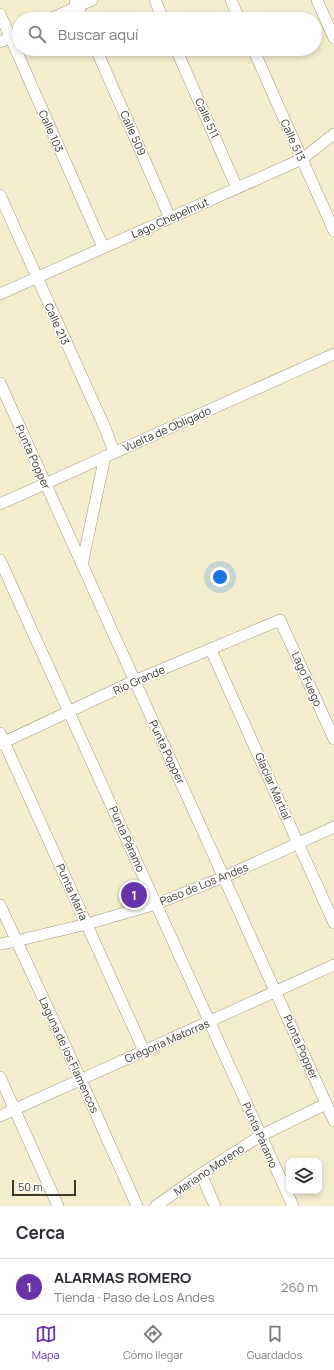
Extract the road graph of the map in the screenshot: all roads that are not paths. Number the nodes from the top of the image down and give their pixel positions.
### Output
1 (92, 0) edge
2 (155, 0) edge
3 (231, 0) edge
4 (317, 0) edge
5 (76, 3) edge
6 (61, 12) edge
7 (160, 12) edge
8 (236, 12) edge
9 (0, 14) edge
10 (10, 38) edge
11 (334, 38) edge
12 (18, 56) edge
13 (99, 56) edge
14 (179, 56) edge
15 (256, 56) edge
16 (334, 134) edge
17 (302, 160) junction
18 (237, 188) junction
19 (0, 195) edge
20 (170, 218) junction
21 (334, 230) edge
22 (103, 247) junction
23 (36, 277) junction
24 (0, 294) edge
25 (334, 354) edge
26 (0, 383) edge
27 (110, 454) junction
28 (45, 484) junction
29 (0, 504) edge
30 (0, 560) edge
31 (82, 565) junction
32 (280, 620) joint
33 (212, 650) junction
34 (134, 681) junction
35 (69, 712) junction
36 (1, 739) edge
37 (334, 739) edge
38 (334, 827) edge
39 (298, 844) junction
40 (224, 877) junction
41 (156, 904) junction
42 (0, 905) edge
43 (334, 923) edge
44 (86, 924) junction
45 (16, 941) junction
46 (0, 944) edge
47 (334, 965) edge
48 (276, 992) junction
49 (210, 1022) junction
50 (144, 1051) junction
51 (0, 1077) edge
52 (81, 1080) junction
53 (326, 1104) junction
54 (15, 1110) junction
55 (0, 1116) edge
56 (334, 1121) edge
57 (260, 1136) junction
58 (201, 1174) junction
59 (58, 1206) edge
60 (137, 1206) edge
61 (156, 1206) edge
62 (215, 1206) edge
63 (293, 1206) edge

1 - 5 street
2 - 7 street
3 - 8 street
4 - 11 street
5 - 6 street
9 - 10 street, Calle 103
12 - 22 street, Calle 103
13 - 20 street, Calle 509
14 - 18 street, Calle 511
15 - 17 street, Calle 513
16 - 17 street, Lago Chepelmut
17 - 18 street, Lago Chepelmut
17 - 21 street, Calle 513
18 - 20 street, Lago Chepelmut
19 - 23 street, Calle 213
20 - 22 street, Lago Chepelmut
22 - 23 street, Lago Chepelmut
23 - 24 street, Lago Chepelmut
23 - 27 street, Calle 213
25 - 27 street, Vuelta de Obligado
26 - 28 street, Punta Popper
27 - 28 street, Vuelta de Obligado
27 - 31 street
28 - 29 street, Vuelta de Obligado
28 - 31 street, Punta Popper
30 - 35 street, Punta Páramo
31 - 34 street, Punta Popper
32 - 33 street, Río Grande
32 - 37 street, Lago Fuego
33 - 34 street, Río Grande
33 - 39 street, Glaciar Martial
34 - 35 street, Río Grande
34 - 40 street, Punta Popper
35 - 36 street, Río Grande
35 - 41 street, Punta Páramo
36 - 44 street, Punta María
38 - 39 street, Paso de Los Andes
39 - 40 street, Paso de Los Andes
39 - 43 street, Glaciar Martial
40 - 41 street, Paso de Los Andes
40 - 48 street, Punta Popper
41 - 44 street, Paso de Los Andes
41 - 49 street, Punta Páramo
42 - 45 street, Laguna de los Flamencos
44 - 45 street, Paso de Los Andes
44 - 50 street, Punta María
45 - 46 street, Paso de Los Andes
45 - 52 street, Laguna de los Flamencos
47 - 48 street, Gregoria Matorras
48 - 49 street, Gregoria Matorras
48 - 53 street, Punta Popper
49 - 50 street, Gregoria Matorras
49 - 57 street, Punta Páramo
50 - 52 street, Gregoria Matorras
51 - 54 street
52 - 54 street, Gregoria Matorras
52 - 60 street, Laguna de los Flamencos
53 - 56 street, Punta Popper
53 - 57 street, Mariano Moreno
54 - 55 street, Gregoria Matorras
54 - 59 street
57 - 58 street, Mariano Moreno
57 - 63 street, Punta Páramo
58 - 61 street, Mariano Moreno
58 - 62 street

